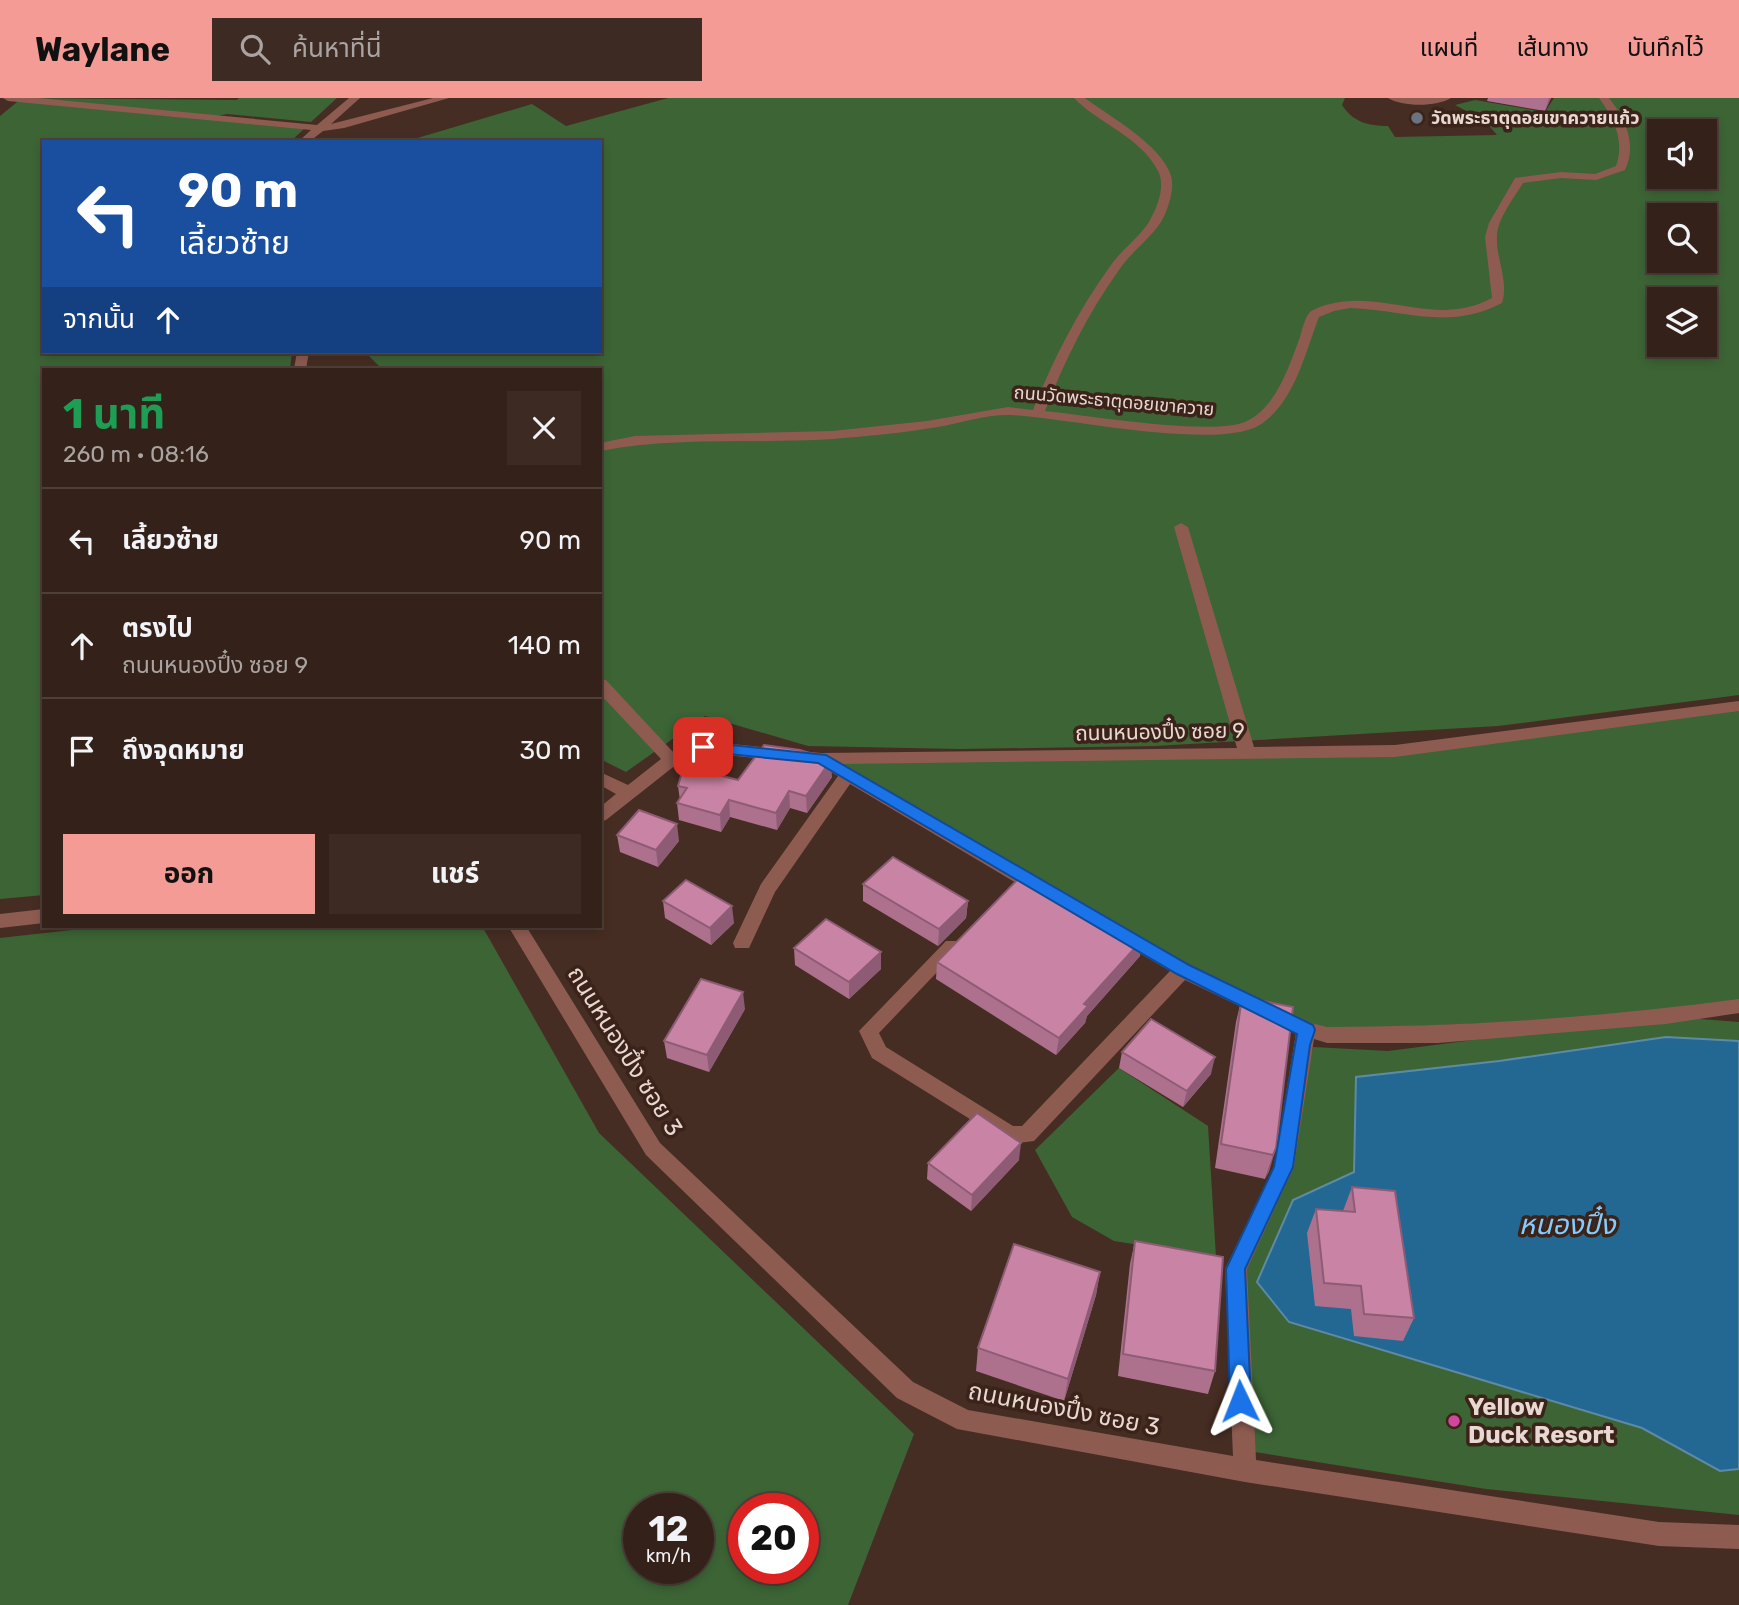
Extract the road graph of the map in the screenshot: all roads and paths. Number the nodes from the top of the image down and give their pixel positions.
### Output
1 (8, 98) edge
2 (355, 98) edge
3 (444, 98) edge
4 (1079, 98) edge
5 (1393, 98) edge
6 (1446, 98) edge
7 (1604, 98) edge
8 (317, 128) junction
9 (305, 140) edge
10 (1038, 413) junction
11 (602, 447) edge
12 (1181, 527) dead end
13 (602, 686) edge
14 (1739, 706) edge
15 (1247, 753) junction
16 (821, 759) junction
17 (671, 760) junction
18 (848, 775) junction
19 (602, 779) edge
20 (628, 793) junction
21 (602, 814) edge
22 (1056, 897) edge
23 (42, 916) edge
24 (0, 921) edge
25 (1102, 923) edge
26 (518, 928) edge
27 (964, 935) edge
28 (742, 943) dead end
29 (1183, 970) junction
30 (1739, 1006) edge
31 (1307, 1030) junction
32 (1245, 1470) junction
33 (1739, 1537) edge

1 - 8 street
2 - 8 street
3 - 8 street
4 - 10 street
5 - 6 street
7 - 10 street, ถนนวัดพระธาตุดอยเขาควาย
8 - 9 street
10 - 11 street, ถนนวัดพระธาตุดอยเขาควาย
12 - 15 street
13 - 17 street
14 - 15 street, ถนนหนองปึ๋ง ซอย 9
15 - 16 street, ถนนหนองปึ๋ง ซอย 9
16 - 17 street, ถนนหนองปึ๋ง ซอย 9
16 - 18 street
17 - 20 street, ถนนหนองปึ๋ง ซอย 9
18 - 22 street
18 - 28 street
19 - 20 street
20 - 21 street, ถนนหนองปึ๋ง ซอย 9
23 - 24 street
25 - 29 street
26 - 32 street, ถนนหนองปึ๋ง ซอย 3
27 - 29 street
29 - 31 street
30 - 31 street
31 - 32 street
32 - 33 street, ถนนหนองปึ๋ง ซอย 3

